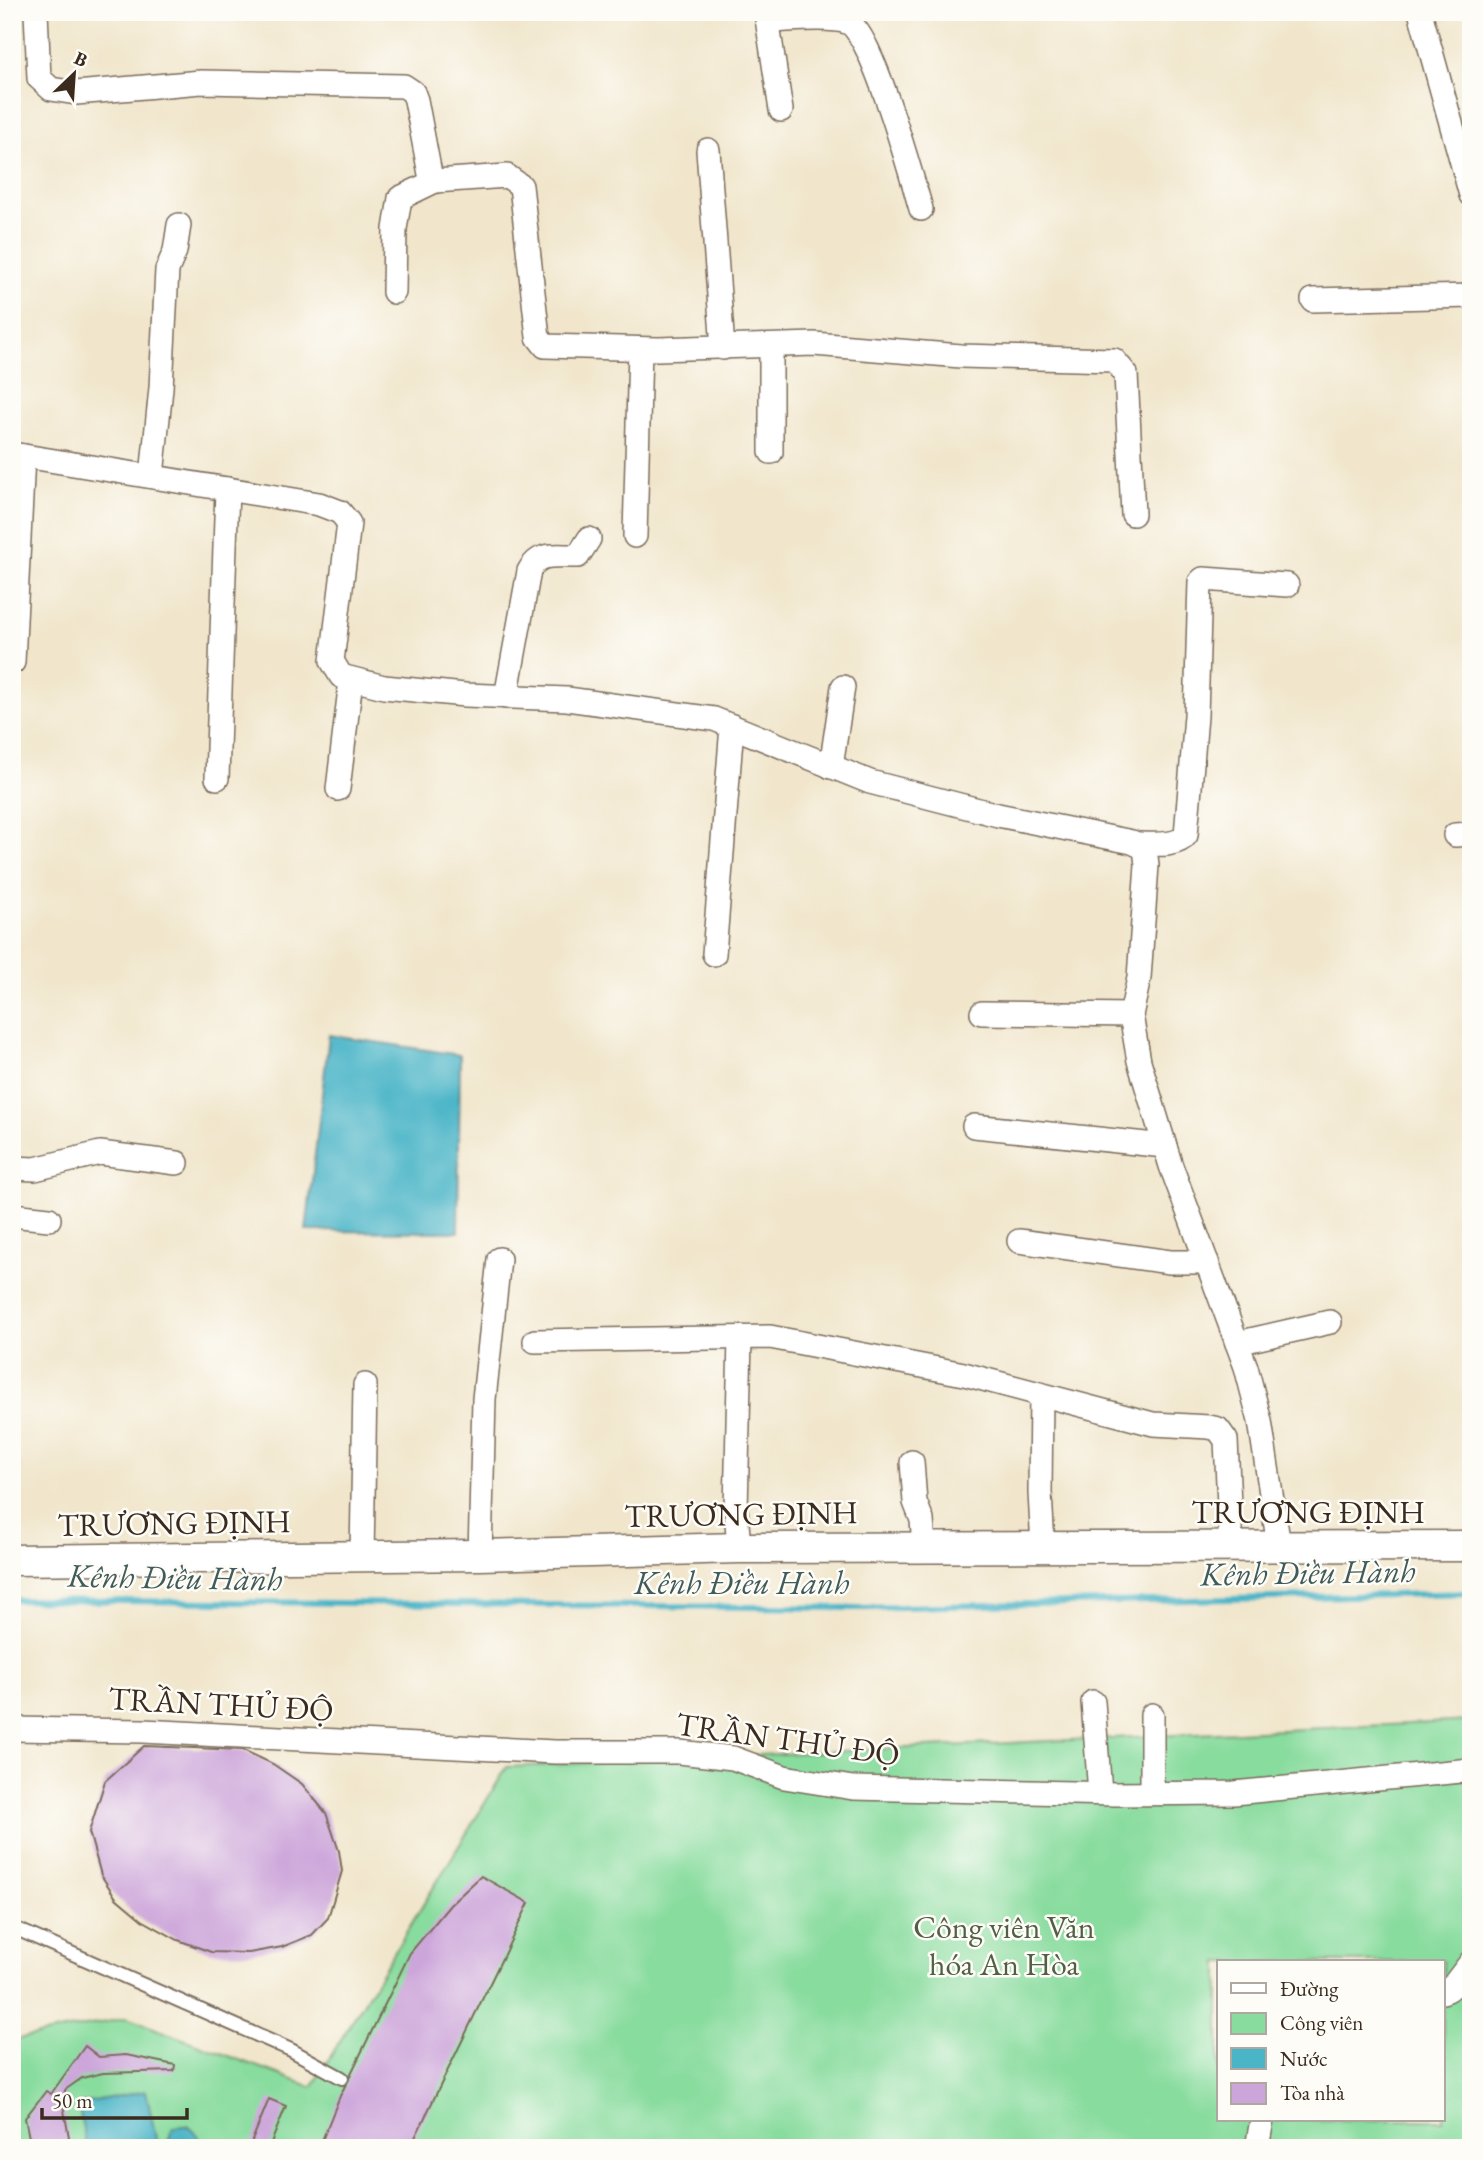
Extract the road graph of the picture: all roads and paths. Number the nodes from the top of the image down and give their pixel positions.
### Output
1 (36, 12) edge
2 (1420, 12) edge
3 (767, 17) edge
4 (841, 17) edge
5 (781, 110) dead end
6 (708, 150) dead end
7 (435, 181) junction
8 (1471, 195) edge
9 (921, 209) dead end
10 (179, 225) dead end
11 (394, 292) dead end
12 (1471, 296) edge
13 (1313, 300) dead end
14 (771, 346) junction
15 (723, 348) junction
16 (640, 349) junction
17 (771, 453) dead end
18 (18, 455) edge
19 (152, 476) junction
20 (227, 489) junction
21 (1133, 514) dead end
22 (635, 536) dead end
23 (589, 540) dead end
24 (1287, 585) dead end
25 (13, 662) edge
26 (351, 680) junction
27 (843, 687) dead end
28 (506, 697) junction
29 (732, 726) junction
30 (831, 767) junction
31 (217, 778) dead end
32 (338, 789) dead end
33 (1140, 844) junction
34 (714, 954) dead end
35 (982, 1013) dead end
36 (1131, 1015) junction
37 (974, 1126) dead end
38 (1165, 1146) junction
39 (177, 1163) dead end
40 (12, 1168) edge
41 (12, 1215) edge
42 (48, 1219) dead end
43 (1018, 1241) dead end
44 (499, 1259) dead end
45 (1207, 1262) junction
46 (1330, 1322) dead end
47 (740, 1338) junction
48 (535, 1341) dead end
49 (1237, 1343) junction
50 (365, 1385) dead end
51 (1041, 1395) junction
52 (912, 1462) dead end
53 (1279, 1546) junction
54 (1471, 1546) edge
55 (924, 1547) junction
56 (1043, 1547) junction
57 (739, 1548) junction
58 (1231, 1548) junction
59 (480, 1555) junction
60 (362, 1556) junction
61 (12, 1560) edge
62 (1093, 1702) dead end
63 (1152, 1715) dead end
64 (12, 1729) edge
65 (1471, 1770) edge
66 (1100, 1793) junction
67 (1152, 1793) junction
68 (12, 1927) edge
69 (1471, 1962) edge
70 (1444, 1991) edge
71 (342, 2078) dead end
72 (1262, 2122) edge
73 (1257, 2148) edge

1 - 7 street
2 - 8 street
3 - 4 street
3 - 5 street
4 - 9 street
6 - 15 street
7 - 11 street
7 - 16 street
10 - 19 street
12 - 13 street
14 - 15 street
14 - 17 street
14 - 21 street
15 - 16 street
16 - 22 street
18 - 19 street
18 - 25 street
19 - 20 street
20 - 26 street
20 - 31 street
23 - 28 street
24 - 33 street
26 - 28 street
26 - 32 street
27 - 30 street
28 - 29 street
29 - 30 street
29 - 34 street
30 - 33 street
33 - 36 street
35 - 36 street
36 - 38 street
37 - 38 street
38 - 45 street
39 - 40 street
41 - 42 street
43 - 45 street
44 - 59 street
45 - 49 street
46 - 49 street
47 - 48 street
47 - 51 street
47 - 57 street
49 - 53 street
50 - 60 street
51 - 56 street
51 - 58 street
52 - 55 street
53 - 54 street, TRƯƠNG ĐỊNH
53 - 58 street, TRƯƠNG ĐỊNH
55 - 56 street, TRƯƠNG ĐỊNH
55 - 57 street, TRƯƠNG ĐỊNH
56 - 58 street, TRƯƠNG ĐỊNH
57 - 59 street, TRƯƠNG ĐỊNH
59 - 60 street, TRƯƠNG ĐỊNH
60 - 61 street, TRƯƠNG ĐỊNH
62 - 66 street
63 - 67 street
64 - 66 street, TRẦN THỦ ĐỘ
65 - 67 street, TRẦN THỦ ĐỘ
66 - 67 street, TRẦN THỦ ĐỘ
68 - 71 lane
69 - 70 street
72 - 73 street

